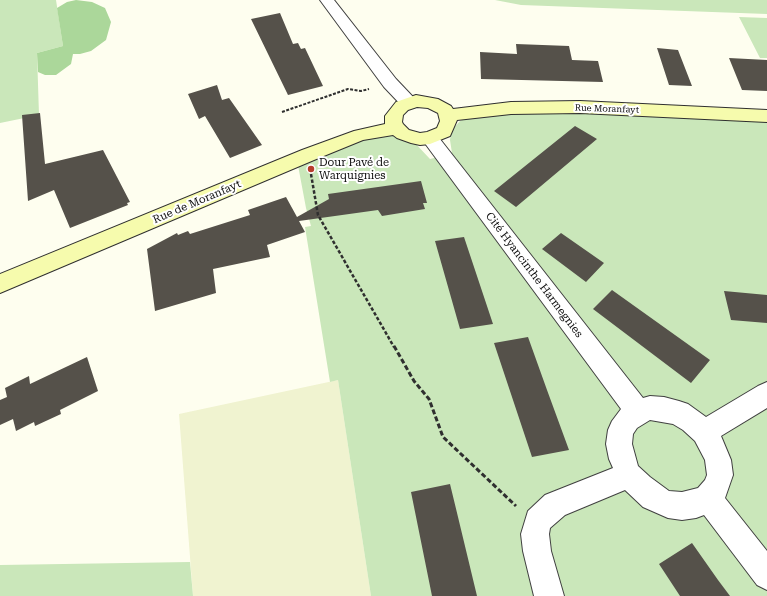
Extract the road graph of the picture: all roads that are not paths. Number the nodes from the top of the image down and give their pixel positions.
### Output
1 (327, 0) edge
2 (409, 103) junction
3 (448, 116) junction
4 (767, 116) edge
5 (396, 128) junction
6 (430, 138) junction
7 (0, 284) edge
8 (767, 394) edge
9 (638, 412) junction
10 (704, 432) junction
11 (629, 475) junction
12 (708, 498) junction
13 (767, 575) edge
14 (549, 596) edge

1 - 2 street
2 - 3 main road
2 - 5 main road
3 - 4 main road, Rue Moranfayt
3 - 6 main road
5 - 6 main road
5 - 7 main road, Rue de Moranfayt
6 - 9 street, Cité Hyancinthe Harmegnies
8 - 10 street
9 - 10 street
9 - 11 street
10 - 12 street
11 - 12 street
11 - 14 street
12 - 13 street

